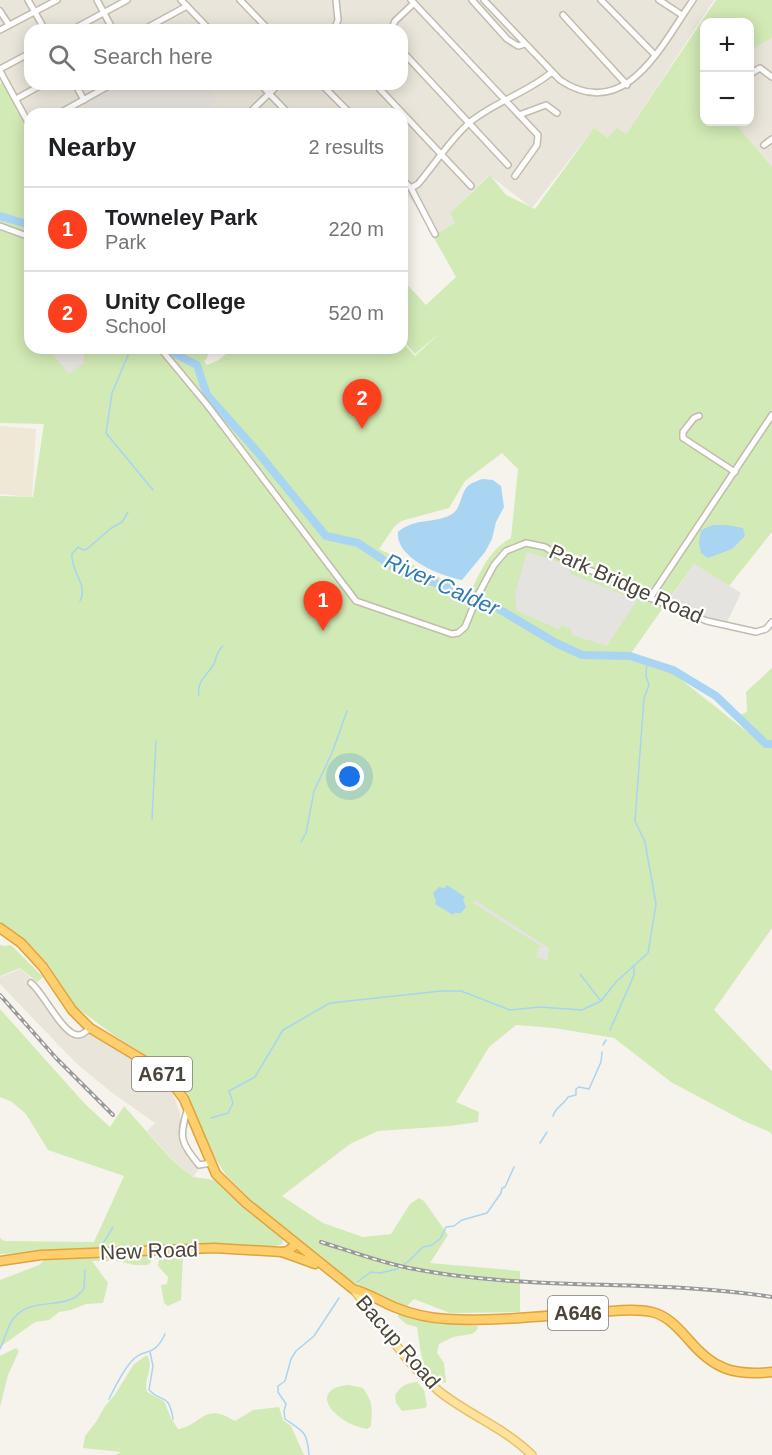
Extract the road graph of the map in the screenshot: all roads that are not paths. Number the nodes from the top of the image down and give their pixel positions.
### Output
1 (28, 0) edge
2 (57, 0) edge
3 (97, 0) edge
4 (127, 0) edge
5 (181, 0) edge
6 (240, 0) edge
7 (336, 0) edge
8 (472, 0) edge
9 (484, 0) edge
10 (601, 0) edge
11 (659, 0) edge
12 (693, 0) edge
13 (413, 1) edge
14 (187, 6) junction
15 (0, 11) edge
16 (35, 12) junction
17 (104, 13) junction
18 (563, 15) dead end
19 (682, 15) junction
20 (42, 24) edge
21 (83, 24) edge
22 (110, 24) edge
23 (154, 24) edge
24 (204, 24) edge
25 (262, 24) edge
26 (336, 24) edge
27 (394, 24) edge
28 (9, 26) junction
29 (0, 30) edge
30 (525, 44) junction
31 (655, 55) junction
32 (24, 57) edge
33 (408, 57) edge
34 (552, 72) junction
35 (753, 72) edge
36 (1, 74) edge
37 (772, 77) edge
38 (627, 85) junction
39 (32, 90) edge
40 (78, 90) edge
41 (102, 90) edge
42 (265, 90) edge
43 (273, 90) edge
44 (327, 90) edge
45 (381, 90) edge
46 (269, 94) junction
47 (16, 99) junction
48 (504, 99) junction
49 (84, 100) junction
50 (69, 108) edge
51 (254, 108) edge
52 (283, 108) edge
53 (345, 108) edge
54 (398, 108) edge
55 (24, 114) edge
56 (556, 114) dead end
57 (519, 115) junction
58 (408, 119) edge
59 (469, 123) junction
60 (772, 139) edge
61 (764, 145) dead end
62 (441, 154) junction
63 (508, 165) dead end
64 (515, 176) dead end
65 (408, 185) edge
66 (471, 186) dead end
67 (411, 188) junction
68 (0, 226) edge
69 (435, 234) dead end
70 (24, 235) edge
71 (165, 354) edge
72 (772, 415) edge
73 (699, 416) dead end
74 (735, 472) junction
75 (650, 598) junction
76 (772, 622) edge
77 (0, 928) edge
78 (31, 983) dead end
79 (90, 1028) junction
80 (188, 1108) junction
81 (211, 1163) junction
82 (296, 1244) junction
83 (282, 1252) junction
84 (0, 1261) edge
85 (324, 1267) junction
86 (353, 1289) junction
87 (772, 1372) edge
88 (532, 1455) edge

1 - 16 street
2 - 16 street
3 - 17 street
4 - 17 street
5 - 14 street
6 - 25 street
7 - 26 street
8 - 30 street
9 - 30 street
10 - 31 street
11 - 19 street
12 - 19 street
13 - 27 street
13 - 48 street
14 - 23 street
14 - 24 street
15 - 28 street
16 - 20 street
16 - 28 street
17 - 21 street
17 - 22 street
18 - 38 street
19 - 31 street
28 - 29 street
30 - 34 street
31 - 38 street
32 - 36 street
33 - 59 street
34 - 38 street
34 - 48 street
35 - 37 street
36 - 47 street
39 - 47 street
40 - 49 street
41 - 49 street
42 - 46 street
43 - 46 street
44 - 53 street
45 - 54 street
46 - 51 street
46 - 52 street
47 - 55 street
48 - 57 street
48 - 59 street
49 - 50 street
56 - 57 street
57 - 64 street
58 - 62 street
59 - 62 street
59 - 63 street
60 - 61 street
62 - 66 street
62 - 67 street
65 - 67 street
67 - 69 street
68 - 70 street
71 - 75 street, Park Bridge Road
72 - 74 street
73 - 74 street
74 - 75 street
75 - 76 street, Park Bridge Road
77 - 79 highway, A671
78 - 79 street
79 - 80 highway, A671
80 - 81 highway, A671
80 - 81 street
81 - 82 highway, A671
82 - 83 highway
82 - 85 highway
83 - 84 highway, New Road
83 - 85 highway, New Road
85 - 86 highway
86 - 87 highway, A646
86 - 88 main road, Bacup Road

